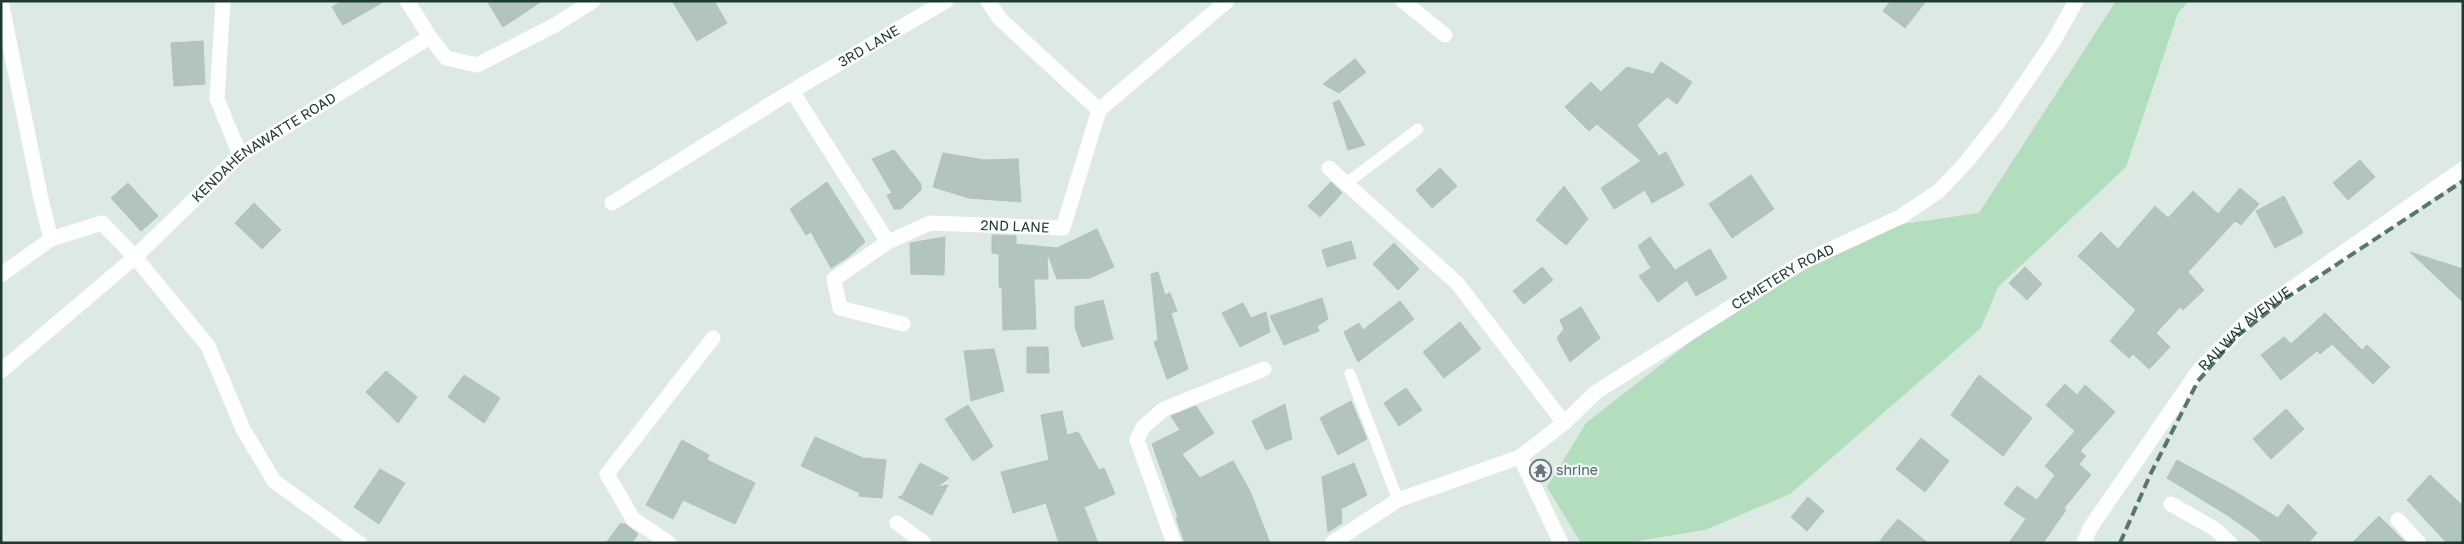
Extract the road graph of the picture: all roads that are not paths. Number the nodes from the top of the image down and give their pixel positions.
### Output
1 (2, 1) edge
2 (223, 1) edge
3 (407, 1) edge
4 (593, 1) edge
5 (946, 1) edge
6 (988, 1) edge
7 (1227, 1) edge
8 (1403, 1) edge
9 (2076, 1) edge
10 (1445, 35) dead end
11 (430, 37) junction
12 (792, 92) junction
13 (1099, 110) junction
14 (1418, 129) dead end
15 (240, 155) junction
16 (1329, 168) dead end
17 (2463, 169) edge
18 (1347, 183) junction
19 (612, 203) dead end
20 (51, 239) junction
21 (888, 242) junction
22 (135, 257) junction
23 (1, 276) edge
24 (903, 324) dead end
25 (713, 338) dead end
26 (1264, 369) dead end
27 (1, 371) edge
28 (1350, 374) dead end
29 (1564, 423) junction
30 (1520, 456) junction
31 (1398, 500) junction
32 (2170, 504) dead end
33 (2398, 520) dead end
34 (897, 523) dead end
35 (359, 543) edge
36 (669, 543) edge
37 (924, 543) edge
38 (1174, 543) edge
39 (1332, 543) edge
40 (1560, 543) edge
41 (2084, 543) edge
42 (2230, 543) edge
43 (2419, 543) edge

1 - 20 street
2 - 15 street
3 - 11 street
4 - 11 street
5 - 12 street, 3RD LANE
6 - 13 street
7 - 13 street
8 - 10 street
9 - 29 street, CEMETERY ROAD
11 - 15 street, KENDAHENAWATTE ROAD
12 - 19 street, 3RD LANE
12 - 21 street
13 - 21 street, 2ND LANE
14 - 18 lane
15 - 22 street, KENDAHENAWATTE ROAD
16 - 18 street
17 - 41 street, RAILWAY AVENUE
18 - 29 street
20 - 22 street
20 - 23 street
21 - 24 street
22 - 27 street, KENDAHENAWATTE ROAD
22 - 35 street
25 - 36 street
26 - 38 street
28 - 31 lane
29 - 30 street, CEMETERY ROAD
30 - 31 street, CEMETERY ROAD
30 - 40 street
31 - 39 street, CEMETERY ROAD
32 - 42 street
33 - 43 street
34 - 37 street

